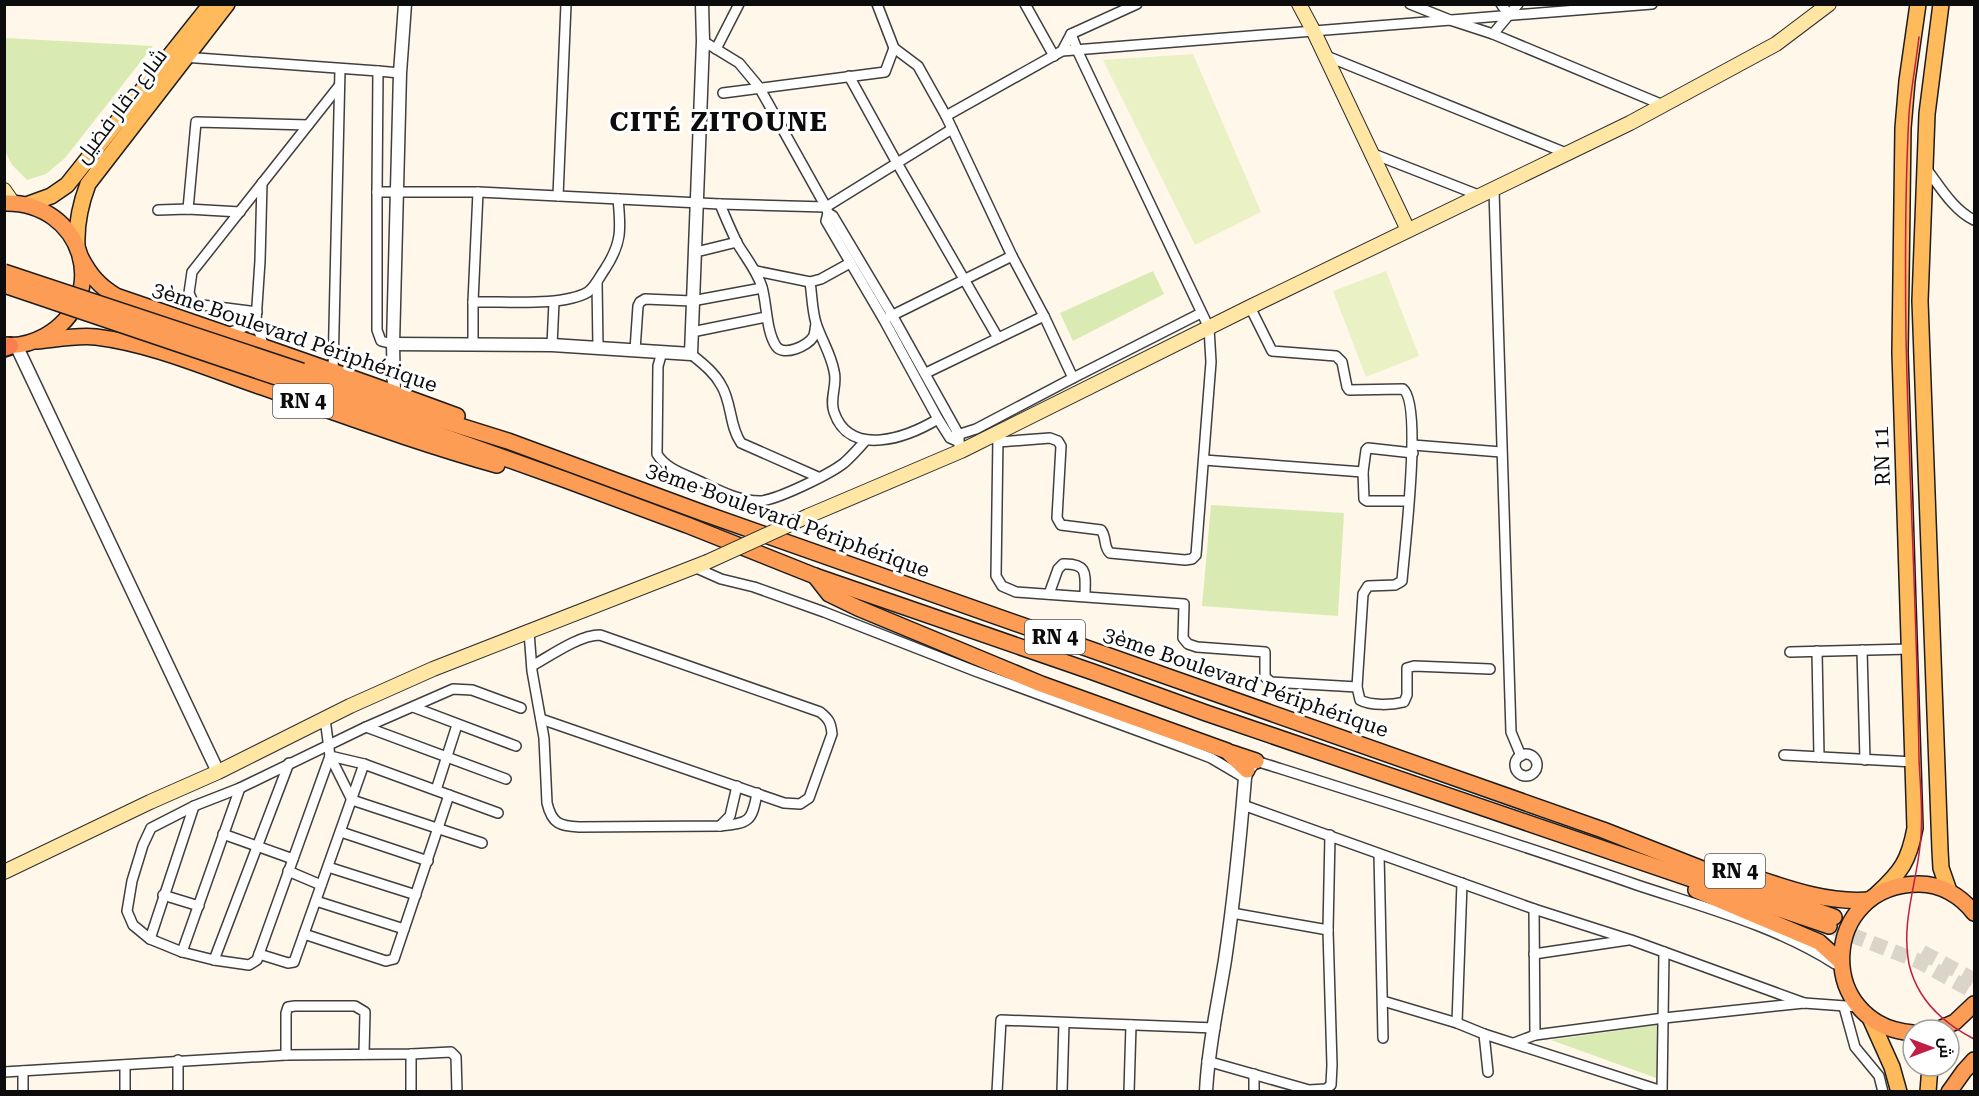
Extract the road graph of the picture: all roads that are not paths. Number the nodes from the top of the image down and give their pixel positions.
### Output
1 (211, 4) edge
2 (227, 4) edge
3 (405, 4) edge
4 (566, 4) edge
5 (702, 4) edge
6 (739, 4) edge
7 (878, 4) edge
8 (1024, 4) edge
9 (1137, 4) edge
10 (1299, 4) edge
11 (1410, 4) edge
12 (1502, 4) edge
13 (1518, 4) edge
14 (1652, 4) edge
15 (1829, 4) edge
16 (1918, 4) edge
17 (1941, 4) edge
18 (1509, 15) junction
19 (1450, 20) junction
20 (1314, 32) junction
21 (1071, 34) junction
22 (1493, 34) junction
23 (703, 41) junction
24 (894, 48) junction
25 (716, 49) junction
26 (1078, 51) junction
27 (1058, 54) junction
28 (1323, 55) junction
29 (178, 57) junction
30 (340, 69) junction
31 (378, 71) junction
32 (400, 73) junction
33 (849, 76) junction
34 (339, 86) junction
35 (759, 87) junction
36 (723, 93) dead end
37 (1663, 105) junction
38 (946, 116) junction
39 (308, 125) junction
40 (952, 129) junction
41 (1371, 153) junction
42 (1566, 153) junction
43 (897, 163) junction
44 (1923, 165) junction
45 (262, 183) junction
46 (378, 192) junction
47 (397, 192) junction
48 (478, 192) junction
49 (1487, 193) junction
50 (558, 195) junction
51 (7, 198) edge
52 (618, 199) junction
53 (697, 203) junction
54 (28, 204) junction
55 (720, 204) junction
56 (188, 209) junction
57 (158, 210) dead end
58 (827, 210) junction
59 (240, 212) junction
60 (1974, 220) edge
61 (1408, 230) junction
62 (737, 243) junction
63 (79, 252) junction
64 (696, 252) junction
65 (1012, 256) junction
66 (850, 262) junction
67 (756, 271) junction
68 (4, 272) edge
69 (963, 280) junction
70 (597, 282) junction
71 (810, 282) junction
72 (4, 285) edge
73 (762, 288) junction
74 (692, 301) junction
75 (473, 302) junction
76 (554, 302) junction
77 (1250, 307) junction
78 (1201, 313) junction
79 (256, 316) junction
80 (1044, 316) junction
81 (766, 317) junction
82 (888, 317) junction
83 (816, 324) junction
84 (1209, 328) junction
85 (692, 332) junction
86 (228, 333) junction
87 (998, 338) junction
88 (37, 341) junction
89 (393, 344) junction
90 (473, 344) junction
91 (552, 345) junction
92 (9, 346) edge
93 (264, 348) junction
94 (598, 348) junction
95 (635, 350) junction
96 (662, 352) junction
97 (691, 354) junction
98 (333, 371) junction
99 (926, 373) junction
100 (299, 378) junction
101 (1073, 378) junction
102 (394, 393) junction
103 (938, 419) junction
104 (998, 437) junction
105 (866, 440) junction
106 (508, 441) junction
107 (957, 441) junction
108 (1413, 449) junction
109 (1501, 452) junction
110 (1204, 460) junction
111 (1363, 472) junction
112 (818, 477) junction
113 (566, 480) junction
114 (1408, 501) junction
115 (700, 564) junction
116 (815, 576) junction
117 (1049, 594) junction
118 (1085, 596) junction
119 (529, 632) junction
120 (1910, 649) junction
121 (1862, 650) junction
122 (1817, 651) junction
123 (1790, 652) dead end
124 (532, 666) junction
125 (1490, 669) dead end
126 (1357, 687) junction
127 (413, 707) junction
128 (521, 708) dead end
129 (325, 719) junction
130 (541, 719) junction
131 (457, 725) junction
132 (366, 727) junction
133 (516, 746) dead end
134 (329, 751) junction
135 (1784, 755) dead end
136 (1521, 756) dead end
137 (446, 757) junction
138 (1819, 757) junction
139 (1865, 760) junction
140 (1914, 762) junction
141 (289, 763) junction
142 (364, 764) junction
143 (1249, 770) junction
144 (218, 772) junction
145 (506, 779) dead end
146 (737, 786) junction
147 (240, 788) junction
148 (436, 790) junction
149 (757, 793) junction
150 (449, 795) junction
151 (352, 800) junction
152 (1242, 805) junction
153 (194, 806) junction
154 (498, 813) dead end
155 (720, 826) junction
156 (439, 829) junction
157 (1603, 830) junction
158 (341, 832) junction
159 (222, 834) junction
160 (1330, 835) junction
161 (482, 843) dead end
162 (257, 847) junction
163 (1379, 854) junction
164 (293, 859) junction
165 (428, 861) junction
166 (1651, 866) junction
167 (328, 867) junction
168 (288, 871) junction
169 (4, 872) edge
170 (1677, 881) junction
171 (1462, 883) junction
172 (321, 885) junction
173 (1974, 893) edge
174 (1954, 894) junction
175 (163, 895) junction
176 (416, 895) junction
177 (1873, 897) junction
178 (316, 901) junction
179 (199, 906) junction
180 (1534, 909) junction
181 (1715, 909) junction
182 (1232, 913) junction
183 (1974, 913) edge
184 (404, 928) junction
185 (1328, 930) junction
186 (304, 934) junction
187 (150, 939) junction
188 (1631, 940) junction
189 (182, 952) junction
190 (1664, 952) junction
191 (259, 954) junction
192 (1534, 954) junction
193 (214, 960) junction
194 (1842, 966) junction
195 (1383, 1001) junction
196 (1804, 1004) junction
197 (1974, 1004) edge
198 (1851, 1007) junction
199 (1664, 1018) junction
200 (1870, 1018) junction
201 (1958, 1018) edge
202 (1064, 1023) junction
203 (1457, 1023) junction
204 (1131, 1025) junction
205 (1215, 1028) junction
206 (1901, 1032) edge
207 (1484, 1034) junction
208 (1535, 1035) junction
209 (1383, 1038) dead end
210 (1514, 1042) junction
211 (364, 1054) junction
212 (411, 1054) junction
213 (285, 1055) junction
214 (178, 1060) junction
215 (1974, 1060) edge
216 (1207, 1061) junction
217 (125, 1065) junction
218 (23, 1071) junction
219 (4, 1072) edge
220 (1488, 1072) dead end
221 (1254, 1074) junction
222 (1310, 1091) edge
223 (1662, 1091) edge
224 (23, 1092) edge
225 (125, 1092) edge
226 (177, 1092) edge
227 (411, 1092) edge
228 (457, 1092) edge
229 (997, 1092) edge
230 (1062, 1092) edge
231 (1129, 1092) edge
232 (1206, 1092) edge
233 (1254, 1092) edge
234 (1883, 1092) edge
235 (1899, 1092) edge
236 (1949, 1092) edge

1 - 29 main road, شارع دقار فضيل
2 - 29 main road, شارع دقار فضيل
3 - 32 street
4 - 50 street
5 - 23 street
6 - 25 street
7 - 24 street
8 - 27 street
9 - 21 street
10 - 20 main road
11 - 19 street
12 - 18 street
13 - 18 street
14 - 18 street
15 - 37 main road
16 - 120 main road, RN 11
17 - 44 main road, RN 11
18 - 19 street
18 - 22 street
19 - 20 street
19 - 22 street
20 - 26 street
20 - 28 main road
21 - 26 street
21 - 27 street
22 - 37 street
23 - 25 street
23 - 53 street
24 - 33 street
24 - 38 street
25 - 35 street
26 - 27 street
26 - 78 street
27 - 38 street
28 - 41 main road
28 - 42 street
29 - 30 street
29 - 54 main road, شارع دقار فضيل
29 - 63 main road, شارع دقار فضيل
30 - 31 street
30 - 34 street
31 - 32 street
31 - 46 street
32 - 47 street
33 - 35 street
33 - 43 street
34 - 39 street
34 - 98 street
35 - 36 street
35 - 58 street
37 - 42 main road
38 - 40 street
39 - 45 street
39 - 56 street
40 - 43 street
40 - 65 street
41 - 49 street
41 - 61 main road
42 - 49 main road
43 - 58 street
43 - 69 street
44 - 60 street
44 - 174 main road, RN 11
45 - 59 street
45 - 79 street
46 - 47 street
46 - 89 street
47 - 48 street
47 - 89 street
48 - 50 street
48 - 75 street
49 - 61 main road
49 - 109 street
50 - 52 street
51 - 54 highway, 3ème Boulevard Périphérique
52 - 53 street
52 - 70 street
53 - 55 street
53 - 64 street
54 - 63 highway, 3ème Boulevard Périphérique
55 - 58 street
55 - 62 street
56 - 57 street
56 - 59 street
58 - 66 street
58 - 82 street
59 - 79 street
61 - 77 main road
62 - 64 street
62 - 67 street
63 - 86 highway, 3ème Boulevard Périphérique / RN 4
63 - 88 highway
64 - 74 street
65 - 69 street
65 - 80 street
66 - 71 street
66 - 82 street
67 - 71 street
67 - 73 street
68 - 100 highway, bridge
69 - 82 street
69 - 87 street
70 - 76 street
70 - 94 street
71 - 83 street
72 - 100 highway, bridge
73 - 74 street
73 - 81 street
74 - 85 street
74 - 95 street
75 - 76 street
75 - 90 street
76 - 91 street
77 - 84 main road
77 - 108 street
78 - 84 street
78 - 101 street
79 - 86 street
79 - 93 street
80 - 87 street
80 - 101 street
81 - 83 street
81 - 85 street
82 - 99 street
82 - 103 street
83 - 105 street
84 - 104 main road
84 - 110 street
85 - 97 street
86 - 93 highway, 3ème Boulevard Périphérique / RN 4
87 - 99 street
88 - 92 highway, 3ème Boulevard Périphérique
88 - 113 highway, 3ème Boulevard Périphérique / RN 4
89 - 90 street
89 - 102 street
90 - 91 street
91 - 94 street
92 - 144 street
93 - 98 highway, 3ème Boulevard Périphérique / RN 4
94 - 95 street
95 - 96 street
96 - 97 street
96 - 112 street
97 - 112 street
98 - 102 highway, 3ème Boulevard Périphérique / RN 4
99 - 107 street
100 - 106 highway, 3ème Boulevard Périphérique / RN 4
100 - 113 highway, 3ème Boulevard Périphérique / RN 4
101 - 107 street
102 - 106 highway, 3ème Boulevard Périphérique / RN 4
103 - 105 street
103 - 107 street
104 - 107 main road
104 - 110 street
104 - 117 street
105 - 112 street
106 - 157 highway, 3ème Boulevard Périphérique / RN 4
107 - 115 main road, bridge
108 - 109 street
108 - 111 street
108 - 114 street
109 - 136 street
110 - 111 street
111 - 114 street
113 - 116 highway, 3ème Boulevard Périphérique / RN 4
114 - 126 street
115 - 119 main road
115 - 143 street
116 - 143 highway
116 - 166 highway, 3ème Boulevard Périphérique / RN 4
117 - 118 street
117 - 118 street
118 - 126 street
119 - 124 street
119 - 129 main road
120 - 121 street
120 - 140 main road, RN 11
121 - 122 street
121 - 139 street
122 - 123 street
122 - 138 street
124 - 130 street
124 - 149 street
125 - 126 street
127 - 128 street
127 - 131 street
127 - 132 street
129 - 134 street
129 - 144 main road
130 - 146 street
130 - 155 street
131 - 133 street
131 - 137 street
132 - 134 street
132 - 137 street
134 - 141 street
134 - 142 street
134 - 151 street
134 - 164 street
135 - 138 street
137 - 145 street
137 - 148 street
138 - 139 street
139 - 140 street
140 - 177 main road, RN 11
141 - 147 street
141 - 162 street
142 - 148 street
142 - 151 street
143 - 152 street
143 - 181 street
144 - 169 main road
146 - 149 street
146 - 155 street
147 - 153 street
147 - 159 street
148 - 150 street
149 - 155 street
150 - 154 street
150 - 156 street
151 - 156 street
151 - 158 street
152 - 160 street
152 - 182 street
153 - 175 street
153 - 187 street
156 - 161 street
156 - 165 street
157 - 166 highway, 3ème Boulevard Périphérique / RN 4
157 - 177 highway, RN 4
158 - 165 street
158 - 167 street
159 - 162 street
159 - 179 street
160 - 163 street
160 - 185 street
162 - 164 street
162 - 193 street
163 - 171 street
163 - 195 street
164 - 168 street
165 - 176 street
166 - 170 highway, RN 4
167 - 172 street
167 - 176 street
168 - 172 street
168 - 191 street
170 - 181 highway
170 - 194 highway, RN 4
171 - 180 street
171 - 203 street
172 - 178 street
173 - 174 highway
174 - 177 highway
174 - 183 highway
175 - 179 street
175 - 187 street
176 - 184 street
177 - 194 highway
178 - 184 street
178 - 186 street
179 - 189 street
180 - 188 street
180 - 192 street
181 - 194 street
182 - 185 street
182 - 205 street
184 - 186 street
185 - 222 street
186 - 191 street
187 - 189 street
188 - 190 street
188 - 192 street
189 - 193 street
190 - 196 street
190 - 199 street
191 - 193 street
192 - 208 street
194 - 198 highway
195 - 203 street
195 - 209 street
196 - 198 street
196 - 199 street
197 - 201 highway
198 - 200 highway
198 - 234 street
199 - 208 street
199 - 223 street
200 - 206 highway
200 - 235 main road
202 - 204 street
202 - 229 street
202 - 230 street
203 - 207 street
204 - 205 street
204 - 231 street
205 - 216 street
207 - 210 street
207 - 220 street
208 - 210 street
210 - 223 street
211 - 212 street
211 - 213 street
211 - 213 street
212 - 227 street
212 - 228 street
213 - 214 street
214 - 217 street
214 - 226 street
215 - 236 highway
216 - 221 street
216 - 232 street
217 - 218 street
217 - 225 street
218 - 219 street
218 - 224 street
221 - 222 street
221 - 233 street

